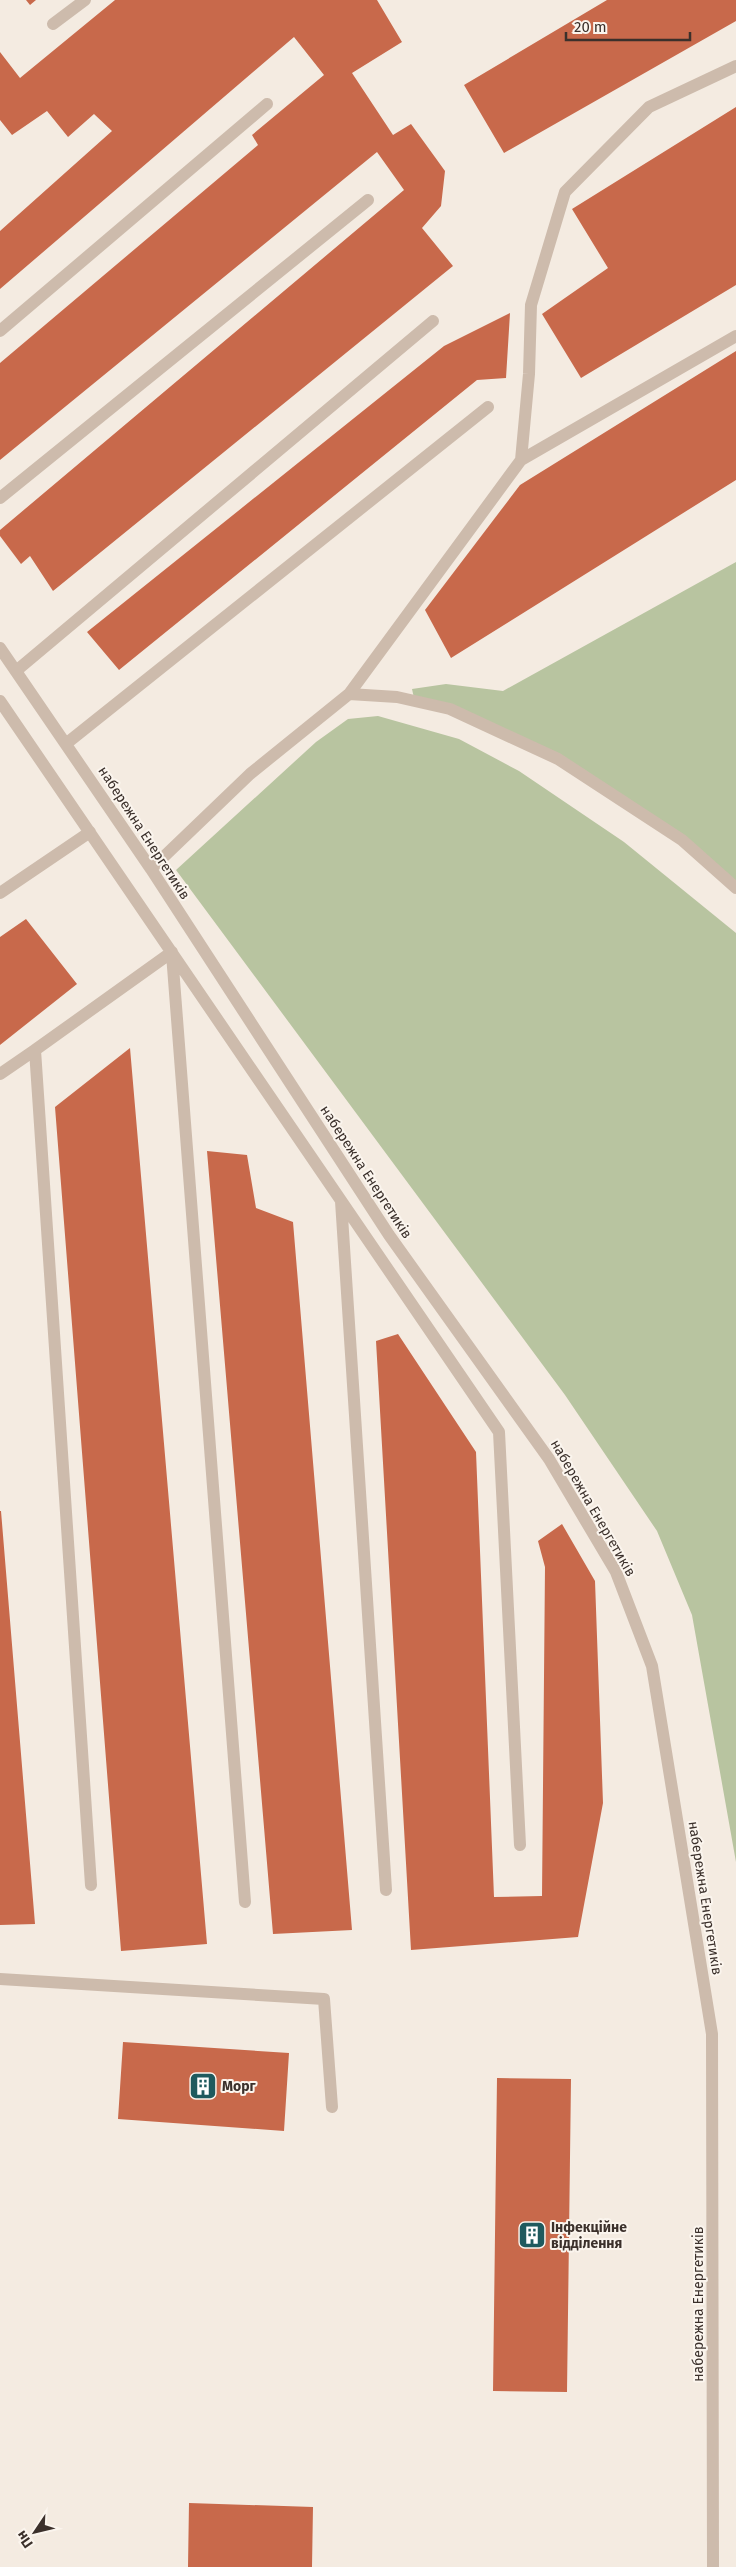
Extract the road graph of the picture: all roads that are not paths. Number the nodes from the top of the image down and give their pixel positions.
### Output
1 (85, 0) edge
2 (53, 24) dead end
3 (736, 66) edge
4 (267, 104) dead end
5 (368, 200) dead end
6 (433, 321) dead end
7 (0, 331) edge
8 (736, 336) edge
9 (488, 407) dead end
10 (521, 460) junction
11 (0, 498) edge
12 (0, 648) edge
13 (16, 671) junction
14 (349, 694) junction
15 (0, 701) edge
16 (66, 743) junction
17 (90, 832) junction
18 (151, 869) junction
19 (736, 888) edge
20 (0, 893) edge
21 (172, 952) junction
22 (34, 1050) junction
23 (0, 1074) edge
24 (341, 1201) junction
25 (520, 1845) dead end
26 (91, 1885) dead end
27 (386, 1890) dead end
28 (245, 1902) dead end
29 (0, 1979) edge
30 (332, 2107) dead end
31 (713, 2567) edge

1 - 2 street
3 - 10 street
4 - 7 street
5 - 11 street
6 - 13 street
8 - 10 street
9 - 16 street
10 - 14 street
12 - 13 street, набережна Енергетиків
13 - 16 street, набережна Енергетиків
14 - 18 street
14 - 19 street
15 - 17 street
16 - 18 street, набережна Енергетиків
17 - 20 street
17 - 21 street
18 - 31 street, набережна Енергетиків
21 - 22 street
21 - 24 street
21 - 28 street
22 - 23 street
22 - 26 street
24 - 25 street
24 - 27 street
29 - 30 street

